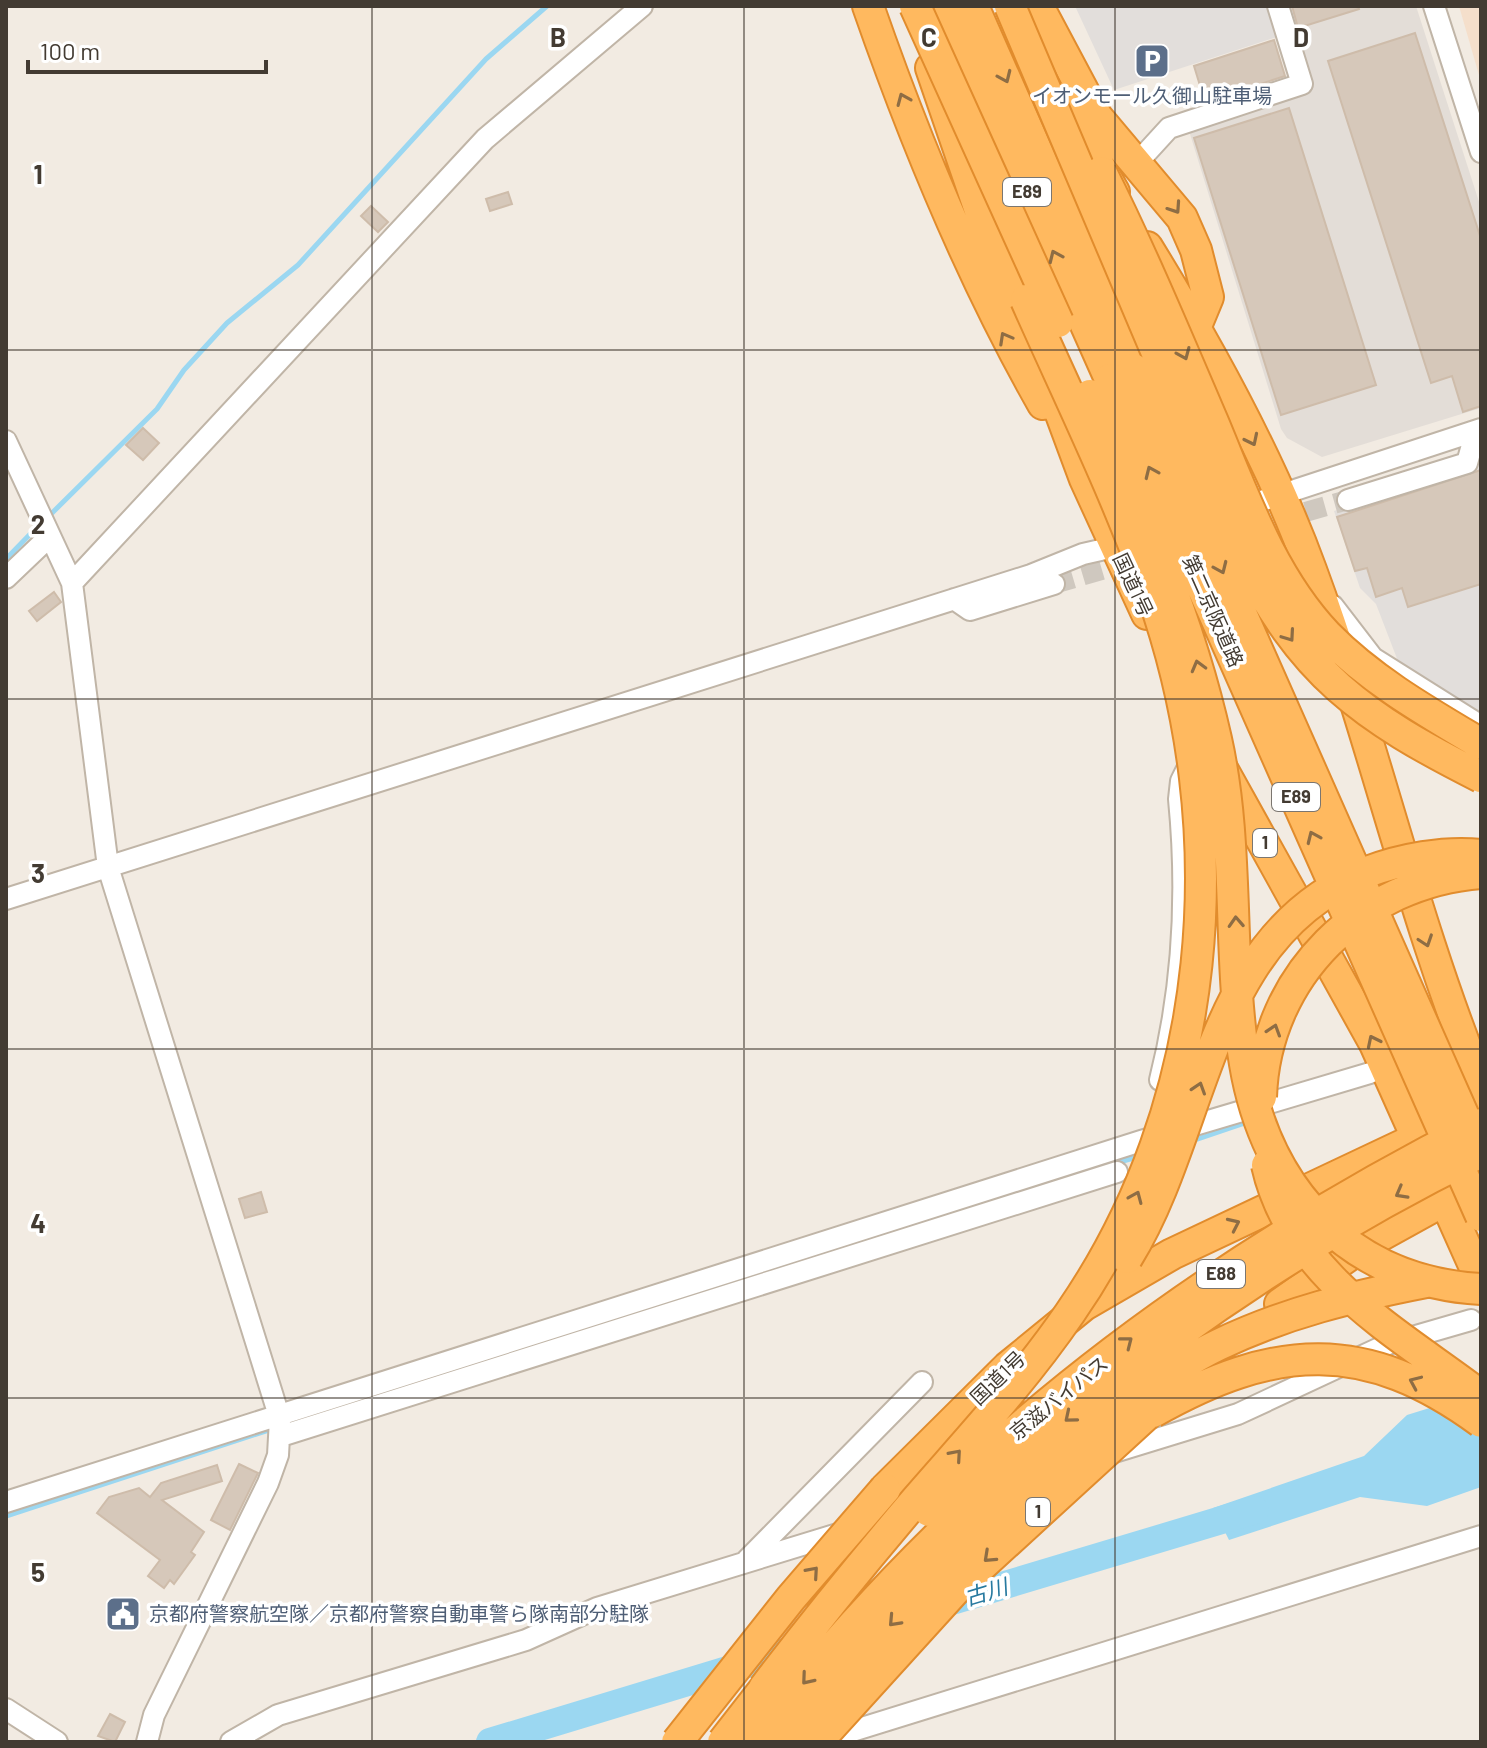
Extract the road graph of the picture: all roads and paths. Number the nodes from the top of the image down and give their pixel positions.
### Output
1 (642, 6) edge
2 (868, 6) edge
3 (913, 6) edge
4 (944, 6) edge
5 (973, 6) edge
6 (1009, 6) edge
7 (1017, 6) edge
8 (1038, 6) edge
9 (1278, 6) edge
10 (1434, 6) edge
11 (1481, 152) edge
12 (1137, 163) junction
13 (1196, 326) junction
14 (1479, 430) edge
15 (6, 441) edge
16 (1085, 479) junction
17 (1279, 495) junction
18 (1348, 500) tunnel mouth
19 (45, 528) junction
20 (1116, 548) junction
21 (1311, 568) junction
22 (6, 578) edge
23 (72, 583) junction
24 (1054, 584) tunnel mouth
25 (954, 599) junction
26 (1361, 723) junction
27 (1481, 726) edge
28 (1203, 736) junction
29 (1481, 744) edge
30 (1481, 777) edge
31 (1481, 855) edge
32 (108, 867) junction
33 (1481, 873) edge
34 (6, 899) edge
35 (1370, 1073) dead end
36 (1481, 1086) edge
37 (1481, 1108) edge
38 (1417, 1138) junction
39 (1141, 1141) junction
40 (1475, 1151) edge
41 (1117, 1172) dead end
42 (1071, 1176) junction
43 (1446, 1199) junction
44 (1481, 1216) edge
45 (810, 1258) junction
46 (1481, 1270) edge
47 (1481, 1281) edge
48 (1481, 1289) edge
49 (1471, 1320) dead end
50 (547, 1330) junction
51 (553, 1350) junction
52 (922, 1382) dead end
53 (1011, 1392) junction
54 (1481, 1396) edge
55 (1481, 1422) edge
56 (280, 1425) junction
57 (6, 1502) edge
58 (978, 1535) junction
59 (1481, 1536) edge
60 (744, 1563) junction
61 (764, 1688) junction
62 (6, 1709) edge
63 (57, 1742) edge
64 (147, 1742) edge
65 (231, 1742) edge
66 (677, 1742) edge
67 (723, 1742) edge
68 (756, 1742) edge
69 (788, 1742) edge
70 (818, 1742) edge

1 - 23 street
16 -> 2 highway
3 - 16 highway, 国道1号 / 1
48 -> 3 highway, bridge
53 -> 3 highway, bridge
44 -> 4 highway, 第二京阪道路 / E89, bridge
5 -> 40 highway, 第二京阪道路 / E89, bridge
6 - 13 highway
6 -> 30 highway, bridge
7 -> 29 highway, bridge
8 - 12 highway
9 - 12 street
10 - 11 street
12 -> 13 highway
13 -> 17 highway
14 - 17 street
14 - 18 street
15 - 19 street
16 - 20 highway, 国道1号 / 1
17 - 20 street
17 - 21 highway
19 - 22 street
19 - 23 street
20 - 25 street
20 - 28 highway, 国道1号 / 1
21 - 26 highway
21 - 27 street
23 - 32 street
24 - 25 street
25 - 32 street
26 -> 36 highway
26 - 40 highway
38 -> 28 highway, 国道1号 / 1
28 - 39 street
53 -> 31 highway, bridge
32 - 34 street
32 - 56 street
54 -> 33 highway, bridge
35 - 39 street
37 - 40 highway, 国道1号 / 1
38 - 40 highway, 国道1号 / 1
38 - 43 highway, 国道1号 / 1
66 -> 38 highway, 国道1号 / 1, bridge
39 - 42 street
40 - 43 highway, 国道1号 / 1
40 - 43 highway
61 -> 40 highway, 京滋バイパス / E88, bridge
40 -> 68 highway, 京滋バイパス / E88, bridge
41 - 42 street
42 - 45 street
43 - 47 highway, 国道1号 / 1
43 -> 70 highway, 国道1号 / 1, bridge
45 - 50 street
45 - 51 street
46 - 58 highway, bridge
49 - 60 street
50 - 51 street
50 - 56 street
51 - 56 street
52 - 60 street
61 -> 53 highway, bridge
55 -> 58 highway, bridge
56 - 57 street
56 - 64 street
58 -> 69 highway, bridge
59 - 70 street
60 - 65 street
61 - 67 highway, 京滋バイパス / E88, bridge
62 - 63 street

